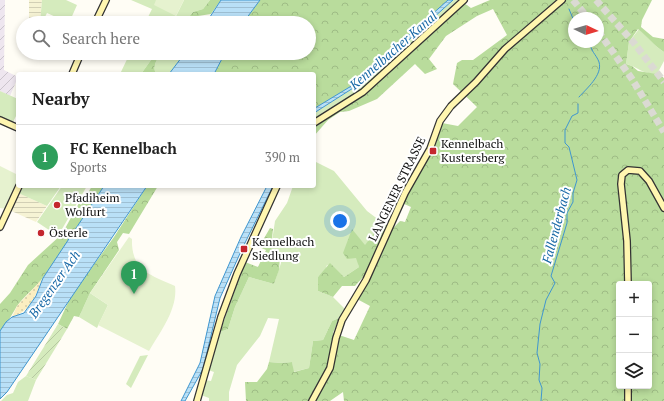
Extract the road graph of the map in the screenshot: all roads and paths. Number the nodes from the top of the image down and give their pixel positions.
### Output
1 (106, 0) edge
2 (464, 0) edge
3 (562, 0) edge
4 (98, 16) edge
5 (78, 60) edge
6 (73, 72) edge
7 (0, 120) edge
8 (316, 122) edge
9 (16, 127) edge
10 (18, 188) edge
11 (276, 188) edge
12 (664, 208) edge
13 (0, 227) edge
14 (628, 281) edge
15 (628, 389) edge
16 (197, 401) edge
17 (312, 401) edge
18 (628, 401) edge

1 - 4 main road
2 - 8 main road
3 - 17 main road, LANGENER STRASSE
5 - 6 main road
7 - 9 main road
10 - 13 main road
11 - 16 main road
12 - 14 main road
15 - 18 main road

